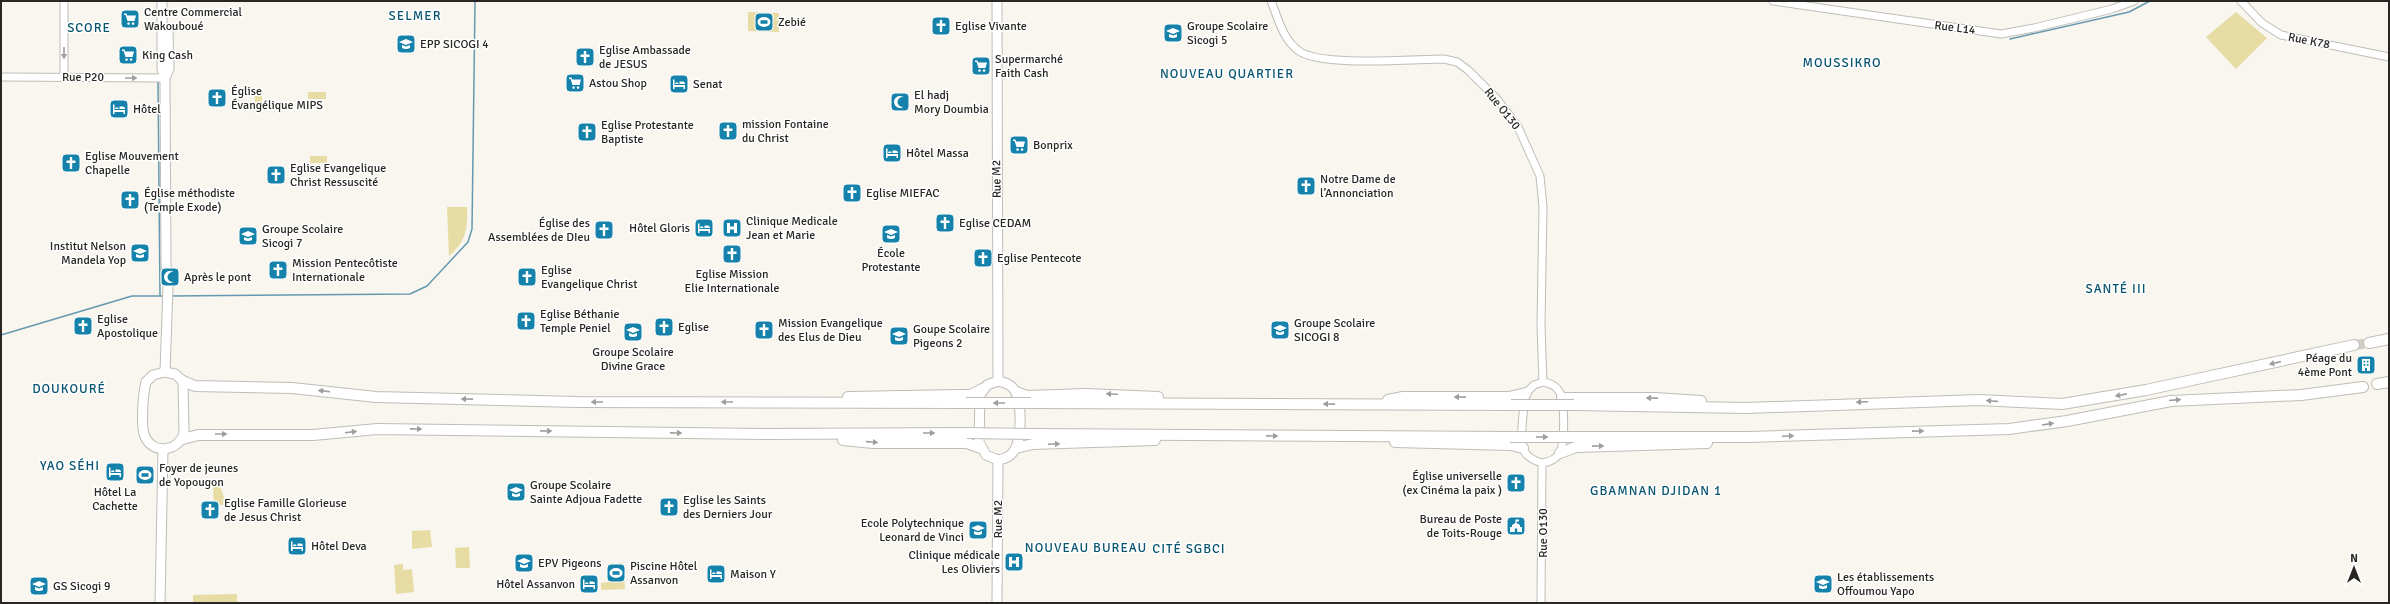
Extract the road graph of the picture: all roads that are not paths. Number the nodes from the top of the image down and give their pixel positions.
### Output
1 (64, 1) edge
2 (162, 1) edge
3 (168, 1) edge
4 (997, 1) edge
5 (1271, 1) edge
6 (1773, 1) edge
7 (2134, 1) edge
8 (2241, 1) edge
9 (2389, 57) edge
10 (64, 77) junction
11 (1, 78) edge
12 (165, 78) junction
13 (2389, 339) edge
14 (2369, 343) tunnel mouth
15 (2354, 345) tunnel mouth
16 (165, 372) junction
17 (183, 381) junction
18 (998, 381) junction
19 (1543, 382) junction
20 (2389, 382) edge
21 (2377, 384) dead end
22 (2363, 387) dead end
23 (982, 389) junction
24 (1016, 392) junction
25 (1526, 393) junction
26 (1562, 398) junction
27 (766, 402) junction
28 (1234, 403) junction
29 (1368, 404) junction
30 (1746, 408) junction
31 (764, 434) junction
32 (1233, 436) junction
33 (1344, 437) junction
34 (1749, 437) junction
35 (183, 439) junction
36 (982, 448) junction
37 (1016, 448) junction
38 (1524, 448) junction
39 (163, 450) junction
40 (1560, 453) junction
41 (998, 460) junction
42 (1542, 463) junction
43 (160, 603) edge
44 (997, 603) edge
45 (1541, 603) edge

1 -> 10 street
2 - 12 main road
3 - 12 main road
4 - 18 main road, Rue M2
5 - 19 street, Rue O130
6 - 7 street, Rue L14
8 - 9 street, Rue K78
10 - 11 street, Rue P20
10 -> 12 street, Rue P20
12 - 16 main road
13 - 14 highway
15 -> 30 highway
16 - 17 main road
16 - 39 main road
27 -> 17 highway
17 - 35 main road
18 - 23 main road
18 - 24 main road
19 - 25 street
19 - 26 street
20 - 21 highway
34 -> 22 highway
23 - 27 highway
23 - 36 main road
28 -> 24 highway
24 - 37 main road
25 -> 29 highway
25 - 38 street
30 -> 26 highway
26 - 40 street
28 -> 27 highway, bridge
29 -> 28 highway
29 - 30 highway, bridge
31 -> 32 highway, bridge
35 -> 31 highway
31 -> 36 highway
32 -> 33 highway
37 -> 32 highway
33 -> 34 highway, bridge
33 - 38 highway
40 -> 34 highway
35 - 39 main road
36 - 41 main road
37 - 41 main road
38 - 42 street
39 - 43 main road
40 - 42 street
41 - 44 main road, Rue M2
42 - 45 street, Rue O130

